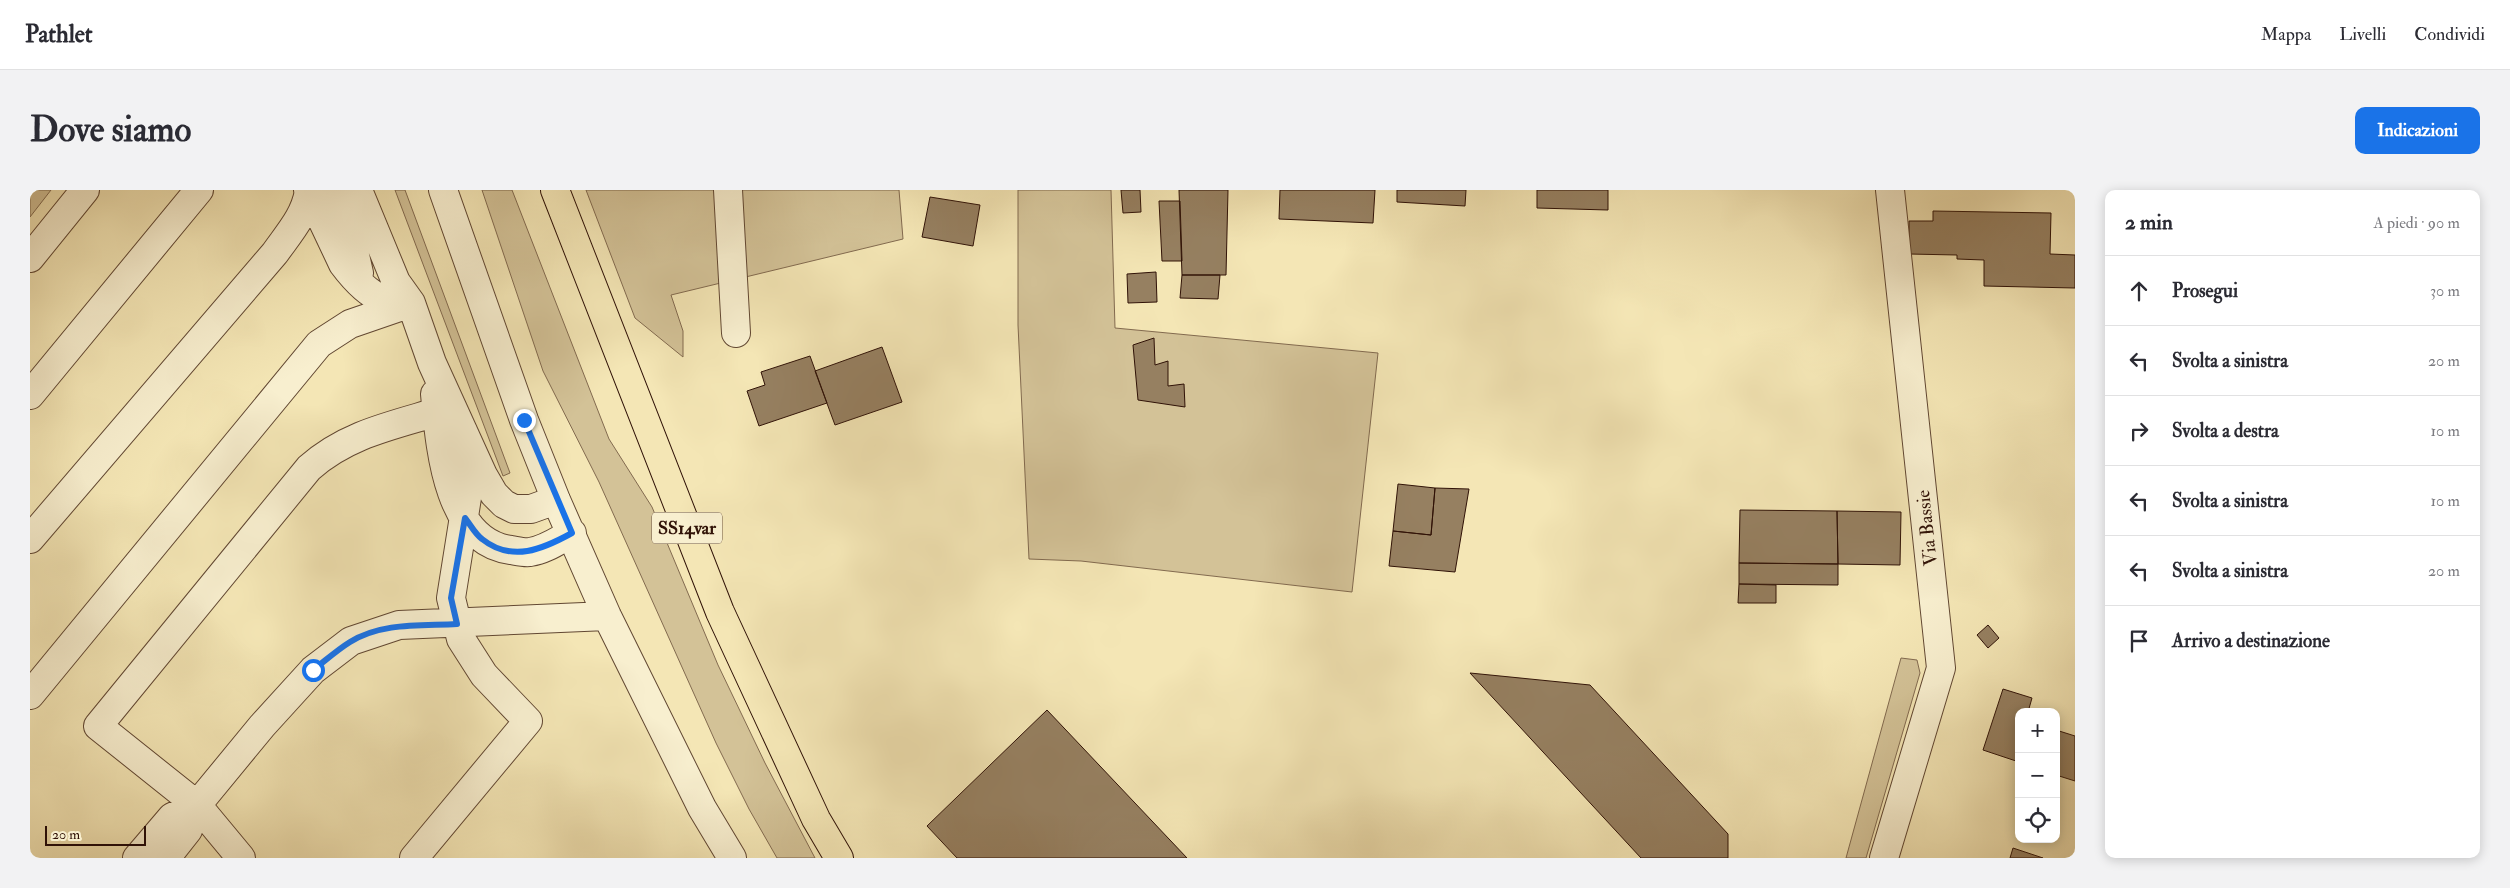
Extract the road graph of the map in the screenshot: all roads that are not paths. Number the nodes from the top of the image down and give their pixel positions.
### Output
1 (85, 190) edge
2 (200, 190) edge
3 (316, 190) edge
4 (358, 190) edge
5 (377, 190) edge
6 (443, 190) edge
7 (555, 190) edge
8 (728, 190) edge
9 (1890, 190) edge
10 (30, 258) edge
11 (411, 303) junction
12 (736, 333) dead end
13 (432, 363) junction
14 (30, 395) edge
15 (437, 412) junction
16 (463, 431) junction
17 (556, 500) junction
18 (465, 518) junction
19 (572, 533) junction
20 (30, 539) edge
21 (607, 616) junction
22 (457, 624) junction
23 (30, 696) edge
24 (196, 805) junction
25 (137, 858) edge
26 (166, 858) edge
27 (241, 858) edge
28 (414, 858) edge
29 (732, 858) edge
30 (840, 858) edge
31 (1884, 858) edge

1 - 10 street
2 - 14 street
3 - 11 street
3 - 20 street
4 - 11 street
5 - 11 street
6 - 17 street
7 - 30 highway, SS14var
8 - 12 street
9 - 31 street, Via Bassie
11 - 13 street
11 - 23 street
13 - 15 street
13 - 16 street
15 - 18 street
15 - 24 street
16 - 17 street
16 - 18 street
17 - 19 street
18 - 19 street
18 - 22 street
19 - 21 street
21 - 22 street
21 - 29 street
22 - 24 street
22 - 28 street
24 - 25 street
24 - 26 street
24 - 27 street

